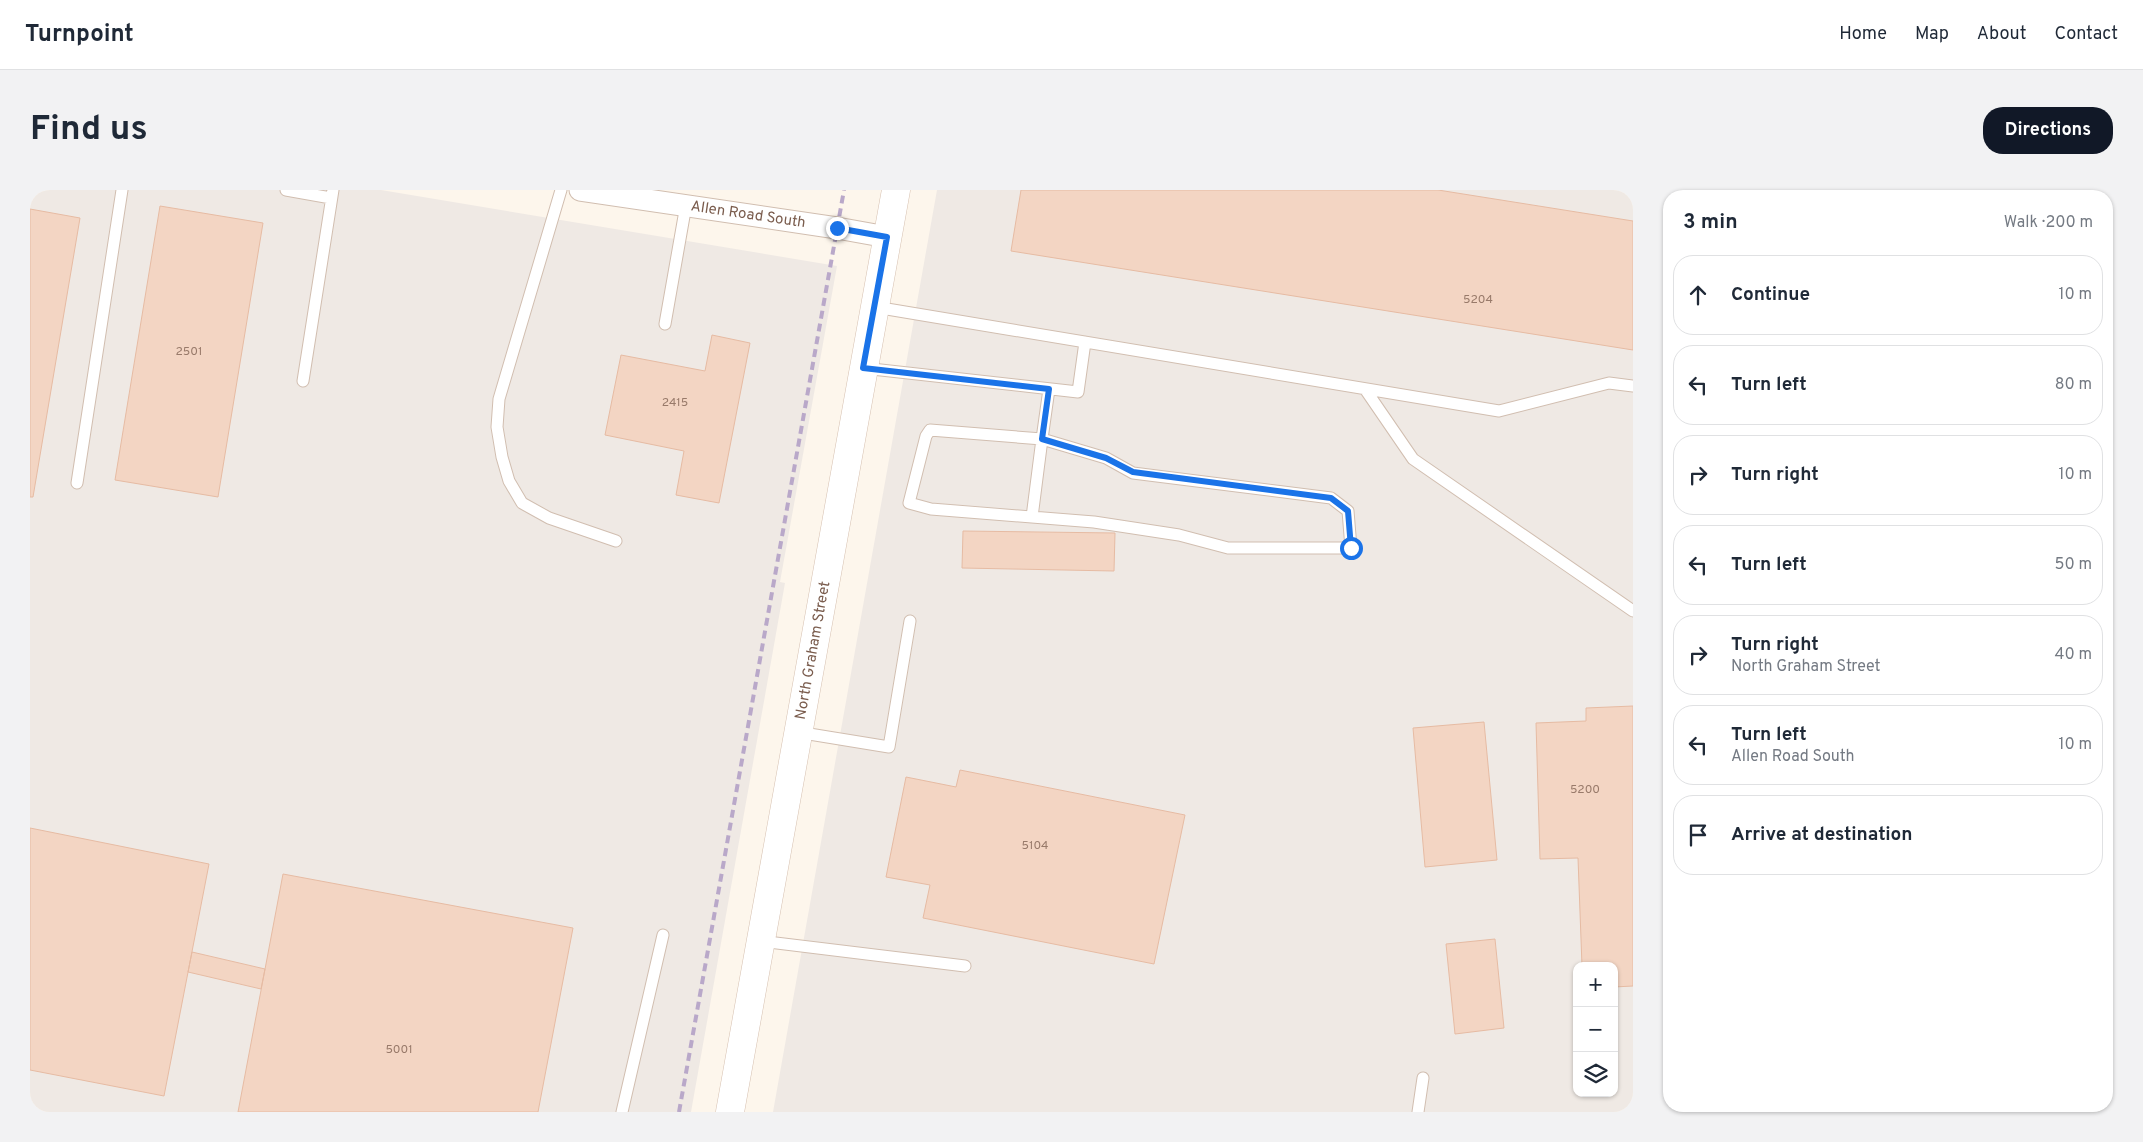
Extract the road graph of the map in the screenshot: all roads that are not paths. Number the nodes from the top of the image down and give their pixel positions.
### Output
1 (122, 190) edge
2 (286, 190) edge
3 (561, 190) edge
4 (580, 190) edge
5 (896, 190) edge
6 (332, 194) edge
7 (686, 205) junction
8 (887, 237) junction
9 (874, 307) junction
10 (665, 324) dead end
11 (1085, 342) junction
12 (863, 368) junction
13 (302, 381) dead end
14 (1633, 386) edge
15 (1365, 388) junction
16 (1049, 389) junction
17 (1042, 439) junction
18 (77, 483) dead end
19 (1032, 517) junction
20 (616, 542) dead end
21 (1633, 611) edge
22 (910, 621) dead end
23 (797, 732) junction
24 (663, 934) dead end
25 (760, 941) junction
26 (965, 966) dead end
27 (1423, 1078) dead end
28 (622, 1112) edge
29 (730, 1112) edge
30 (1418, 1112) edge

1 - 18 lane
2 - 6 lane
3 - 20 lane
4 - 7 street, Allen Road South
5 - 8 main road, North Graham Street
6 - 13 lane
7 - 8 street, Allen Road South
7 - 10 lane
8 - 9 main road, North Graham Street
9 - 11 lane
9 - 12 main road, North Graham Street
11 - 15 lane
11 - 16 lane
12 - 16 lane
12 - 23 main road, North Graham Street
14 - 15 lane
15 - 21 lane
16 - 17 lane
17 - 19 lane
17 - 19 lane
17 - 19 lane
22 - 23 lane
23 - 25 main road, North Graham Street
24 - 28 lane
25 - 26 lane
25 - 29 main road, North Graham Street
27 - 30 lane

